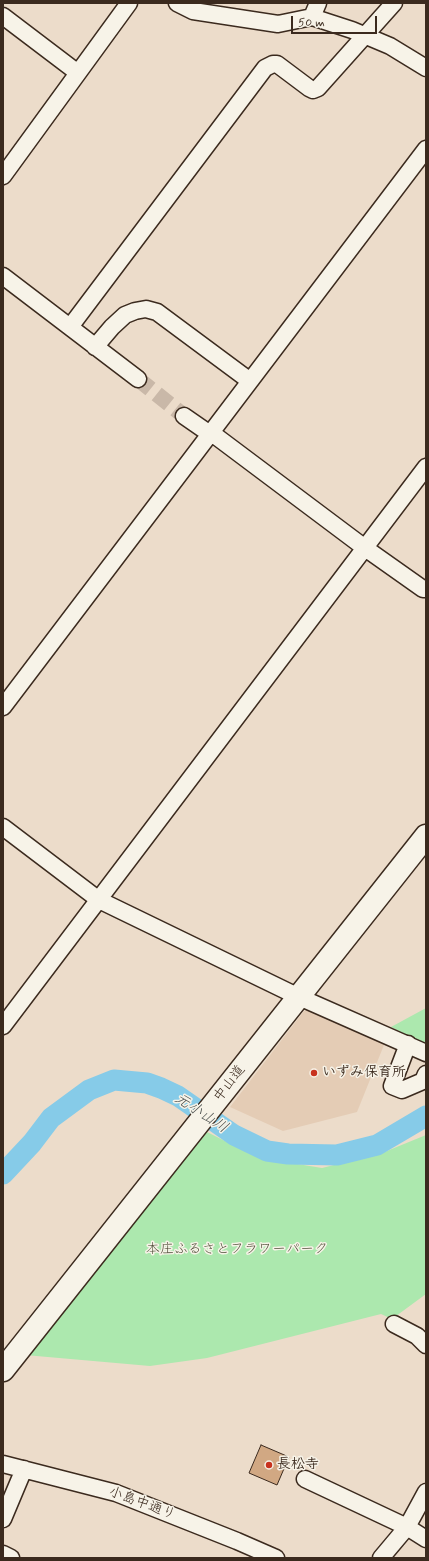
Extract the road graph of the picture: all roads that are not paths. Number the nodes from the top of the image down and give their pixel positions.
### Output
1 (129, 3) edge
2 (177, 3) edge
3 (394, 3) edge
4 (315, 10) edge
5 (3, 16) edge
6 (364, 36) junction
7 (426, 68) edge
8 (78, 73) junction
9 (426, 149) edge
10 (3, 176) edge
11 (3, 276) edge
12 (70, 327) junction
13 (96, 347) junction
14 (138, 379) tunnel mouth
15 (250, 380) junction
16 (184, 416) tunnel mouth
17 (210, 434) junction
18 (426, 467) edge
19 (365, 548) junction
20 (426, 589) edge
21 (3, 707) edge
22 (3, 827) edge
23 (426, 836) edge
24 (99, 900) junction
25 (299, 997) junction
26 (3, 1026) edge
27 (408, 1044) junction
28 (426, 1052) edge
29 (426, 1074) edge
30 (394, 1324) dead end
31 (426, 1345) edge
32 (3, 1370) edge
33 (3, 1464) edge
34 (24, 1469) junction
35 (305, 1479) dead end
36 (426, 1492) edge
37 (3, 1519) edge
38 (407, 1527) junction
39 (426, 1539) edge
40 (3, 1554) edge
41 (11, 1558) edge
42 (276, 1558) edge
43 (381, 1558) edge

1 - 8 street
2 - 4 street
3 - 6 street
4 - 6 street
5 - 8 street
6 - 7 street
6 - 12 street
8 - 10 street
9 - 15 street
11 - 12 street
12 - 13 street
13 - 14 street
13 - 15 street
15 - 17 street
16 - 17 street
17 - 19 street
17 - 21 street
18 - 19 street
19 - 20 street
19 - 24 street
22 - 24 street
23 - 25 highway, 中山道
24 - 25 street
24 - 26 street
25 - 27 street
25 - 32 highway, 中山道
27 - 28 street
27 - 29 street
30 - 31 street
33 - 34 street, 小島中通り
34 - 37 street
34 - 42 street, 小島中通り
35 - 38 street
36 - 38 street
38 - 39 street
38 - 43 street
40 - 41 street

